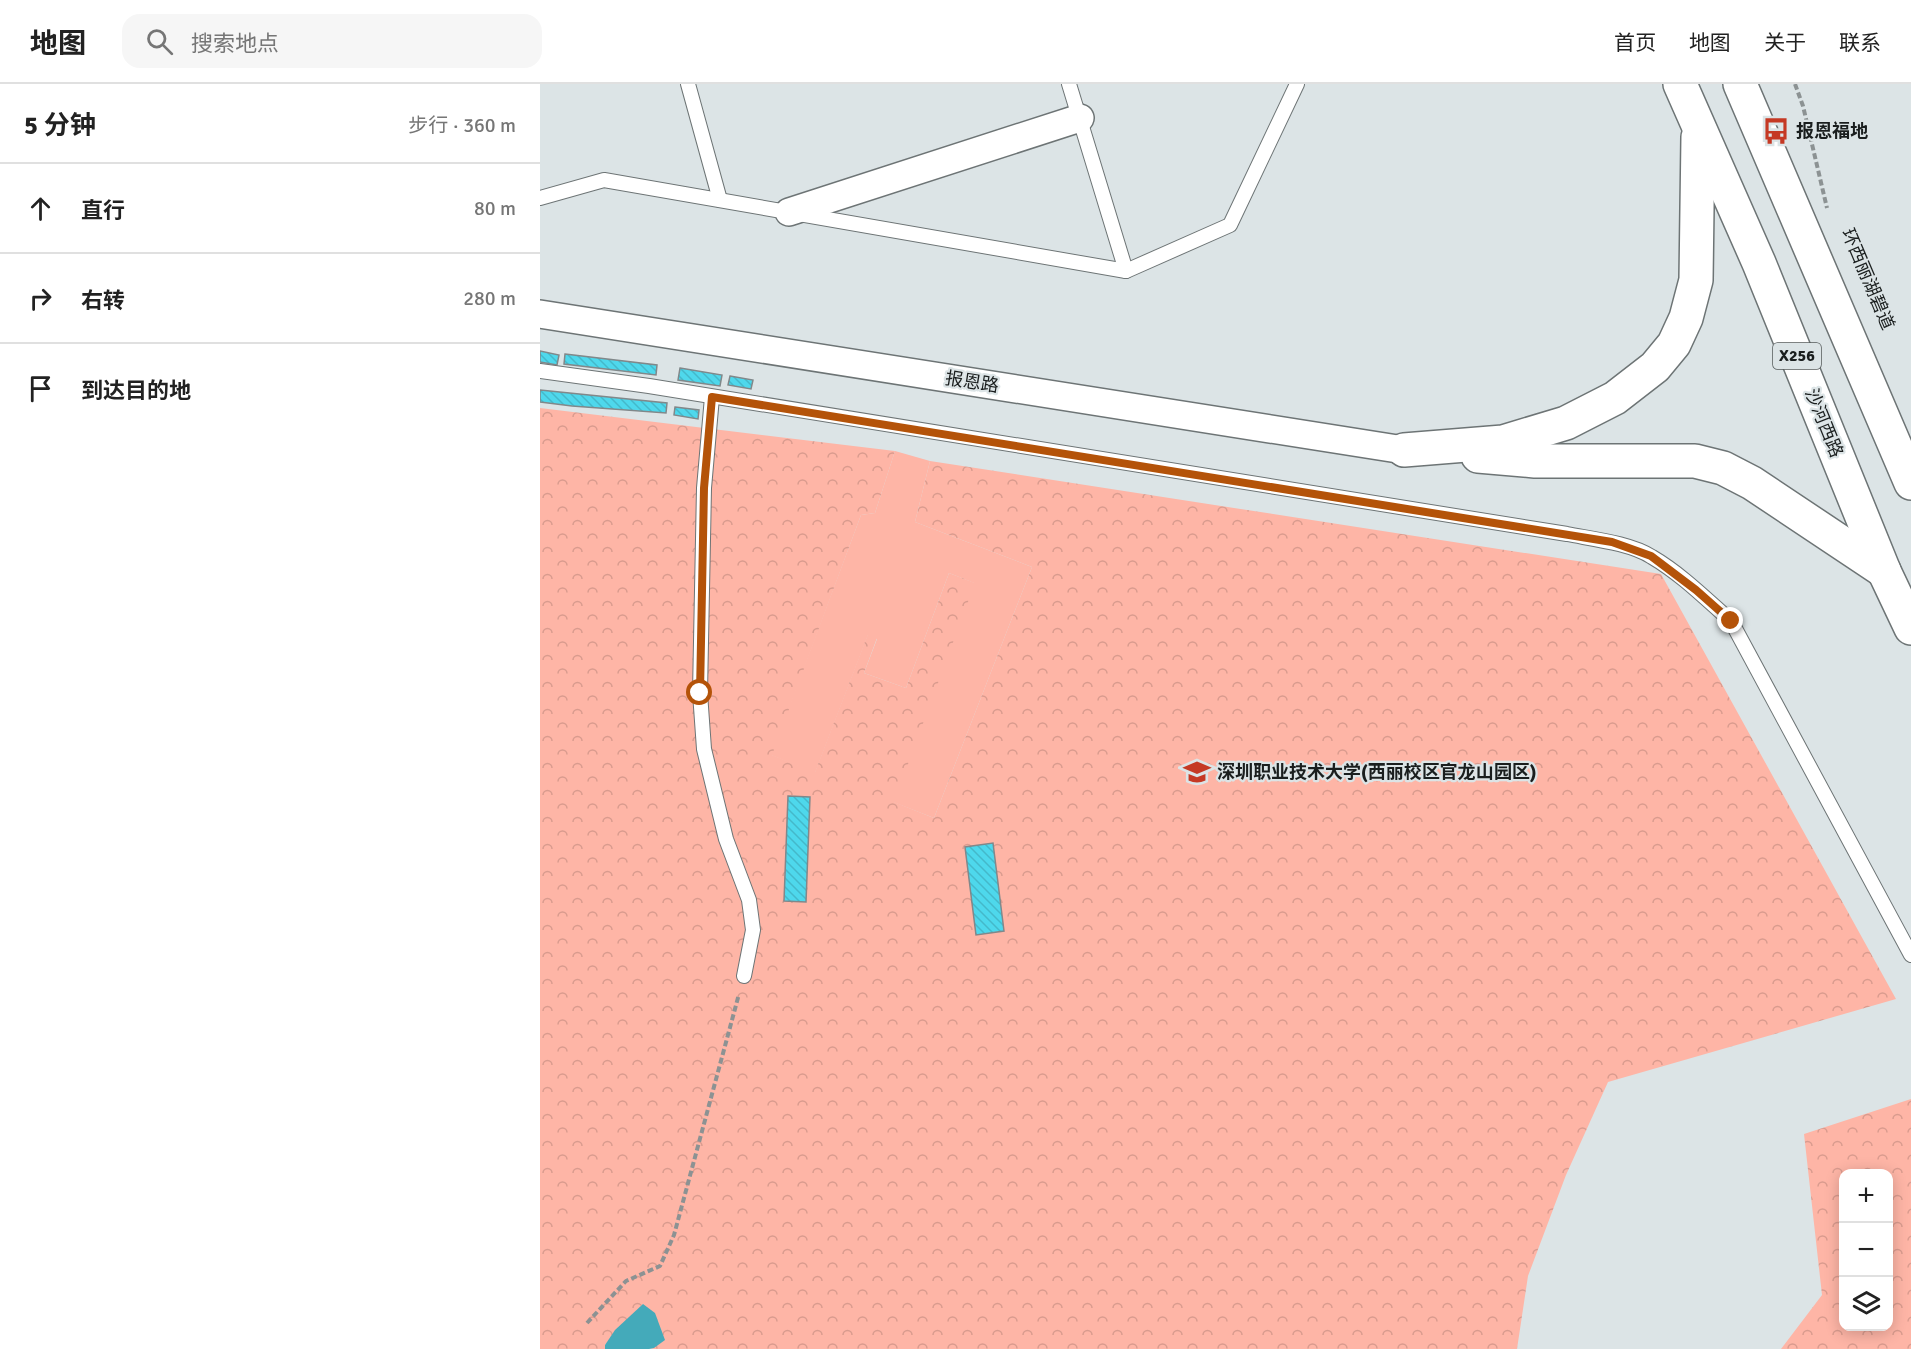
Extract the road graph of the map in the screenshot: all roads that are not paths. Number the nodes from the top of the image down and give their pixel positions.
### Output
1 (688, 84) edge
2 (1069, 84) edge
3 (1298, 84) edge
4 (1680, 84) edge
5 (1740, 84) edge
6 (1080, 118) junction
7 (1698, 126) junction
8 (540, 198) edge
9 (720, 200) junction
10 (789, 212) junction
11 (1126, 271) junction
12 (540, 314) edge
13 (540, 371) edge
14 (712, 397) junction
15 (1404, 450) junction
16 (1911, 483) edge
17 (1884, 571) junction
18 (1911, 628) edge
19 (1911, 955) edge
20 (744, 976) road end

1 - 9 lane
2 - 6 lane
3 - 11 lane
4 - 7 main road, 沙河西路 / X256
5 - 16 main road
6 - 10 street
6 - 11 lane
7 - 15 main road
7 - 17 main road, 沙河西路 / X256
8 - 9 lane
9 - 10 lane
10 - 11 lane
12 - 15 street, 报恩路
13 - 14 lane
14 - 19 lane
14 - 20 lane
15 - 17 main road
17 - 18 main road, 沙河西路 / X256

